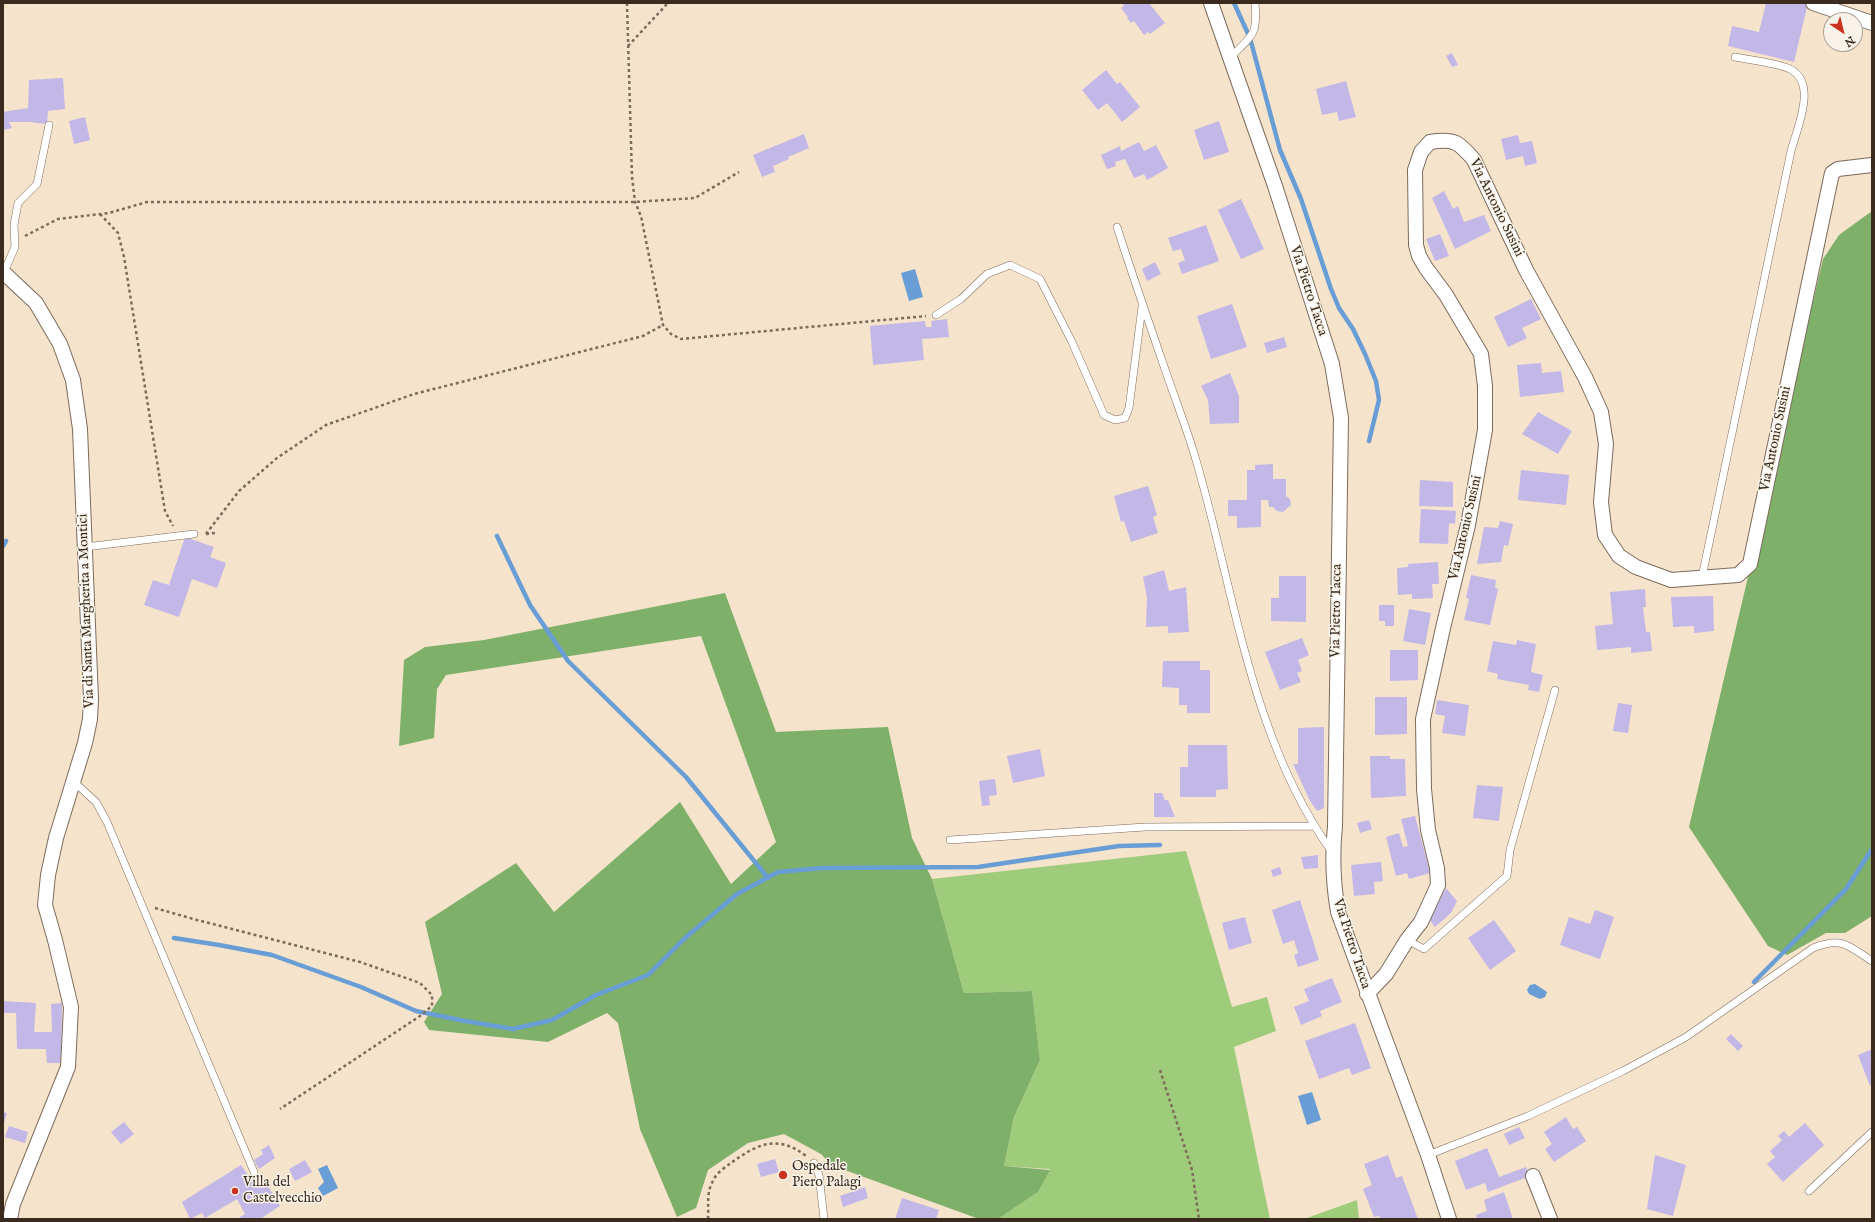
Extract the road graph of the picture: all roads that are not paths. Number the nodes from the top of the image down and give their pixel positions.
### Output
1 (1211, 3) edge
2 (1255, 3) edge
3 (1813, 3) edge
4 (1872, 22) edge
5 (1735, 57) dead end
6 (1230, 58) junction
7 (49, 125) dead end
8 (1872, 165) edge
9 (1117, 227) dead end
10 (3, 272) edge
11 (1142, 304) junction
12 (936, 316) road end
13 (194, 534) road end
14 (85, 547) junction
15 (1702, 578) junction
16 (1555, 690) dead end
17 (72, 781) junction
18 (1314, 826) junction
19 (950, 840) dead end
20 (1332, 852) junction
21 (1407, 940) junction
22 (1872, 961) edge
23 (1367, 994) junction
24 (1872, 1132) edge
25 (1428, 1155) junction
26 (814, 1163) road end
27 (254, 1172) dead end
28 (1533, 1176) dead end
29 (1810, 1191) dead end
30 (10, 1219) edge
31 (824, 1219) edge
32 (1449, 1219) edge
33 (1550, 1219) edge

1 - 6 street, Via Pietro Tacca
2 - 6 lane
3 - 4 street
5 - 15 lane
6 - 20 street, Via Pietro Tacca
7 - 10 lane
8 - 15 street, Via Antonio Susini
9 - 11 lane
10 - 14 street, Via di Santa Margherita a Montici
11 - 12 lane
11 - 18 lane
13 - 14 lane
14 - 17 street, Via di Santa Margherita a Montici
15 - 21 street, Via Antonio Susini
16 - 21 lane
17 - 27 lane
17 - 30 street, Via di Santa Margherita a Montici
18 - 19 lane
18 - 20 lane
20 - 23 street, Via Pietro Tacca
21 - 23 street, Via Antonio Susini
22 - 25 lane
23 - 25 street, Via Pietro Tacca
24 - 29 lane
25 - 32 street, Via Pietro Tacca
26 - 31 lane
28 - 33 street

